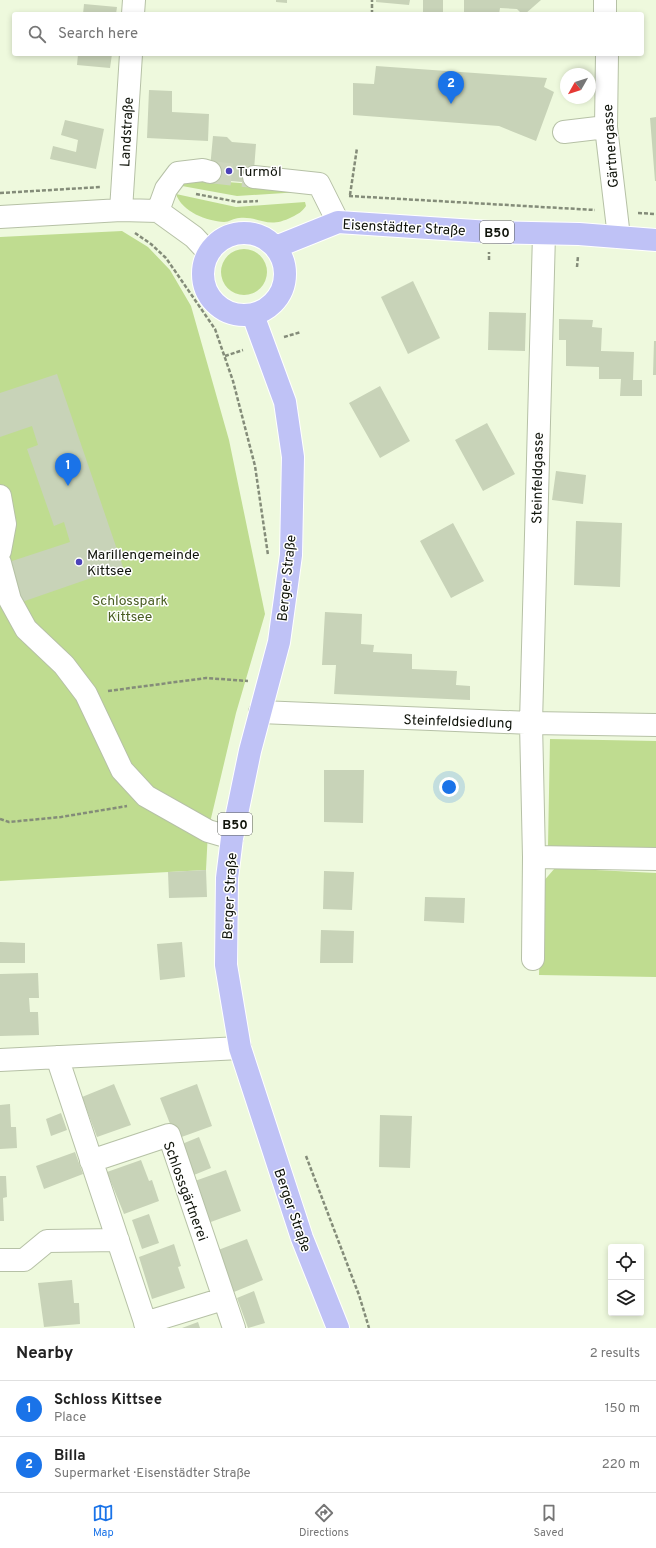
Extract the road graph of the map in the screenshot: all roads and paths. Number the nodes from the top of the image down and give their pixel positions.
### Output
1 (134, 0) edge
2 (372, 0) edge
3 (605, 0) edge
4 (133, 12) edge
5 (372, 12) edge
6 (605, 12) edge
7 (131, 56) edge
8 (607, 56) edge
9 (606, 127) junction
10 (564, 132) dead end
11 (356, 148) dead end
12 (210, 172) tunnel mouth
13 (254, 177) tunnel mouth
14 (123, 186) junction
15 (166, 189) junction
16 (0, 193) edge
17 (350, 196) junction
18 (324, 197) junction
19 (262, 201) dead end
20 (121, 210) junction
21 (158, 211) junction
22 (615, 211) junction
23 (656, 214) edge
24 (0, 217) edge
25 (338, 222) junction
26 (131, 229) dead end
27 (544, 234) junction
28 (619, 238) junction
29 (656, 240) edge
30 (276, 247) junction
31 (208, 252) junction
32 (253, 314) junction
33 (301, 332) dead end
34 (280, 338) dead end
35 (247, 349) dead end
36 (225, 356) junction
37 (0, 496) edge
38 (0, 551) edge
39 (268, 558) dead end
40 (0, 563) edge
41 (251, 681) dead end
42 (86, 694) junction
43 (260, 712) junction
44 (531, 723) junction
45 (656, 725) edge
46 (146, 796) junction
47 (0, 819) edge
48 (232, 838) junction
49 (534, 857) junction
50 (656, 859) edge
51 (533, 959) dead end
52 (240, 1048) junction
53 (57, 1057) junction
54 (0, 1060) edge
55 (306, 1156) dead end
56 (91, 1161) junction
57 (118, 1240) junction
58 (0, 1260) edge
59 (223, 1299) junction
60 (146, 1326) edge
61 (234, 1328) edge
62 (338, 1328) edge
63 (369, 1328) edge

1 - 4 street
2 - 5 path
3 - 6 street
7 - 14 street, Landstraße
8 - 9 street, Gärtnergasse
9 - 10 street
9 - 22 street, Gärtnergasse
11 - 17 path
12 - 15 street
13 - 18 street
14 - 16 path
14 - 20 street, Landstraße
15 - 19 path
15 - 21 street
17 - 18 path
17 - 22 path
18 - 25 street
20 - 21 street
20 - 24 street
21 - 31 street
22 - 23 path
22 - 28 street, Gärtnergasse
25 - 27 main road, Eisenstädter Straße / B50
25 - 30 main road, Eisenstädter Straße / B50
26 - 36 path
27 - 28 main road, Eisenstädter Straße / B50
27 - 44 street, Steinfeldgasse
28 - 29 main road, Eisenstädter Straße / B50
30 - 31 main road
30 - 32 main road
31 - 32 main road
32 - 43 main road, Berger Straße / B50
33 - 34 path
35 - 36 path
36 - 39 path
37 - 38 street
40 - 42 street
41 - 42 path
42 - 46 street
43 - 44 street, Steinfeldsiedlung
43 - 48 main road, Berger Straße / B50
44 - 45 street, Steinfeldsiedlung
44 - 49 street, Steinfeldgasse
46 - 47 path
46 - 48 street
48 - 52 main road, Berger Straße / B50
49 - 50 street
49 - 51 street, Steinfeldgasse
52 - 53 street
52 - 62 main road, Berger Straße / B50
53 - 54 street
53 - 56 street
55 - 63 path
56 - 57 street
56 - 59 street, Schlossgärtnerei
57 - 58 street
57 - 60 street
59 - 60 street
59 - 61 street, Schlossgärtnerei

